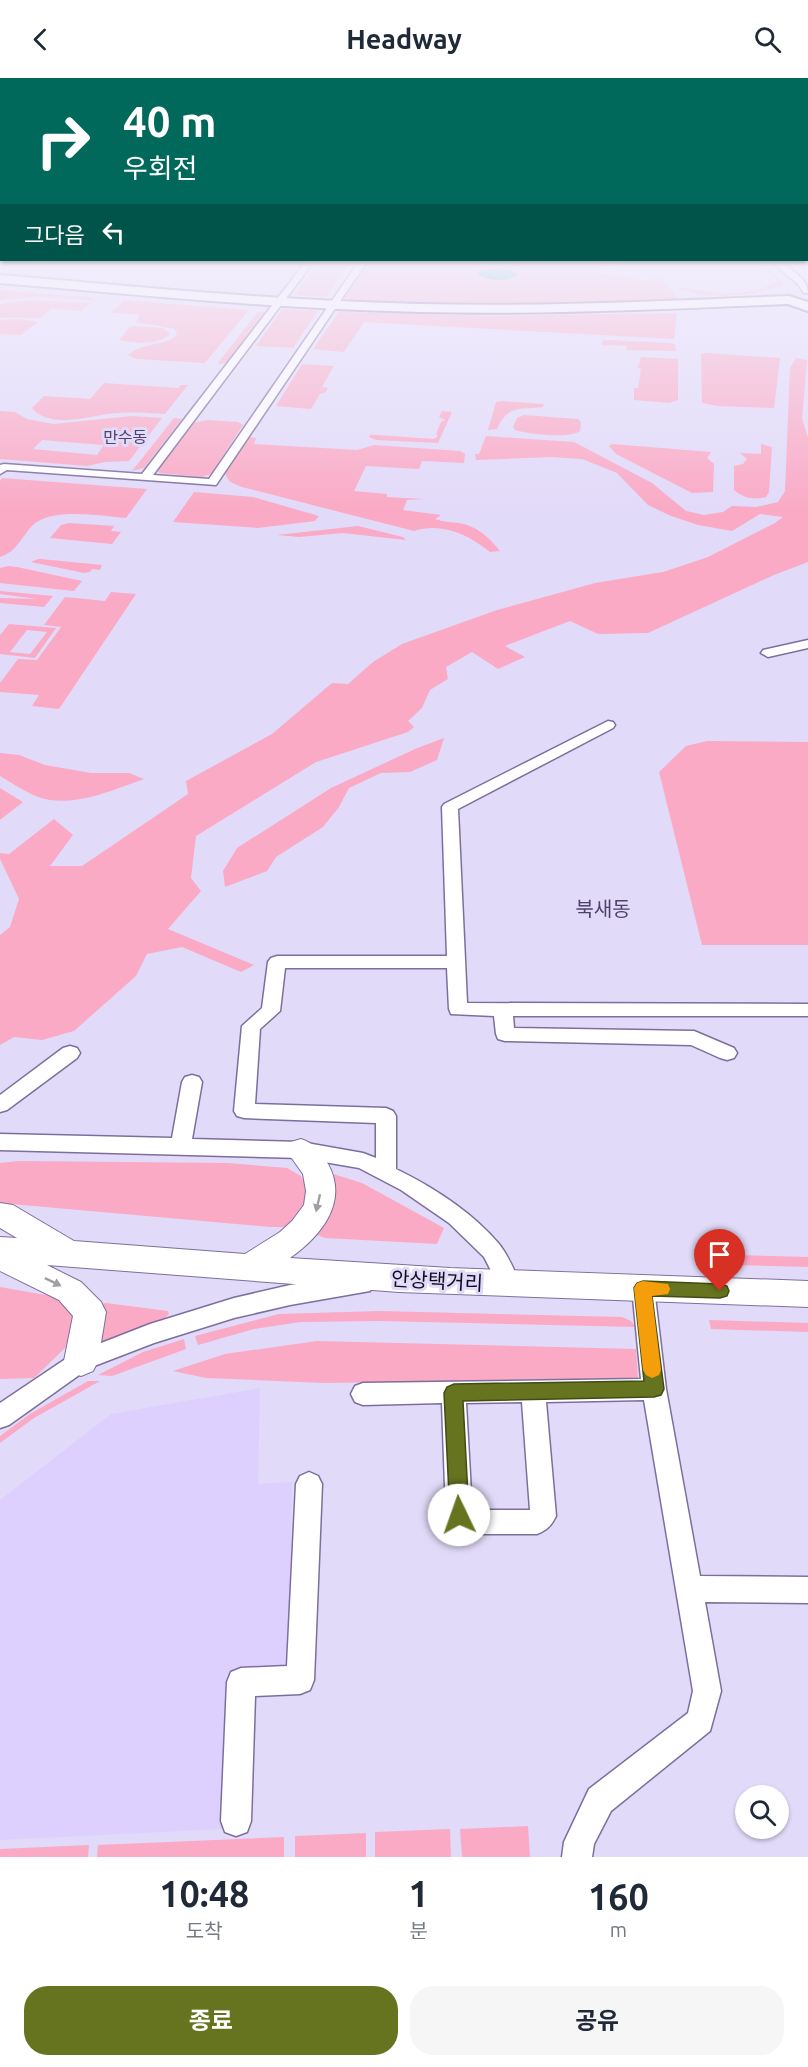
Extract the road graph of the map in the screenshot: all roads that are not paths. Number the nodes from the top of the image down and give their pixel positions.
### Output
1 (249, 342) edge
2 (307, 342) edge
3 (2, 469) edge
4 (145, 478) junction
5 (808, 644) edge
6 (768, 653) dead end
7 (608, 725) dead end
8 (456, 962) junction
9 (503, 1010) junction
10 (808, 1010) edge
11 (70, 1053) dead end
12 (727, 1053) dead end
13 (192, 1082) dead end
14 (0, 1105) edge
15 (0, 1142) edge
16 (181, 1146) junction
17 (301, 1150) junction
18 (386, 1171) junction
19 (2, 1214) dead end
20 (0, 1250) edge
21 (66, 1252) junction
22 (0, 1256) edge
23 (250, 1267) junction
24 (397, 1279) junction
25 (510, 1285) junction
26 (643, 1288) junction
27 (808, 1294) edge
28 (81, 1361) junction
29 (654, 1389) junction
30 (533, 1391) junction
31 (454, 1393) junction
32 (363, 1394) dead end
33 (0, 1417) edge
34 (309, 1484) dead end
35 (690, 1589) junction
36 (808, 1590) edge
37 (236, 1821) dead end
38 (577, 1857) edge

1 - 4 street
2 - 4 street
3 - 4 street
5 - 6 street
7 - 8 street
8 - 9 street
8 - 18 street
9 - 10 street
9 - 12 street
11 - 14 street
13 - 16 street
15 - 16 street
16 - 17 street
17 - 18 street
17 -> 23 main road
18 - 25 street
19 - 21 main road
20 - 21 main road, 안상택거리
21 - 23 main road, 안상택거리
22 -> 28 main road
23 - 24 main road, 안상택거리
24 - 25 main road, 안상택거리
24 - 28 street
25 - 26 main road, 안상택거리
26 - 27 main road, 안상택거리
26 - 29 street
28 - 33 street
29 - 30 street
29 - 35 street
30 - 31 street
30 - 31 street
31 - 32 street
34 - 37 street
35 - 36 street
35 - 38 street

